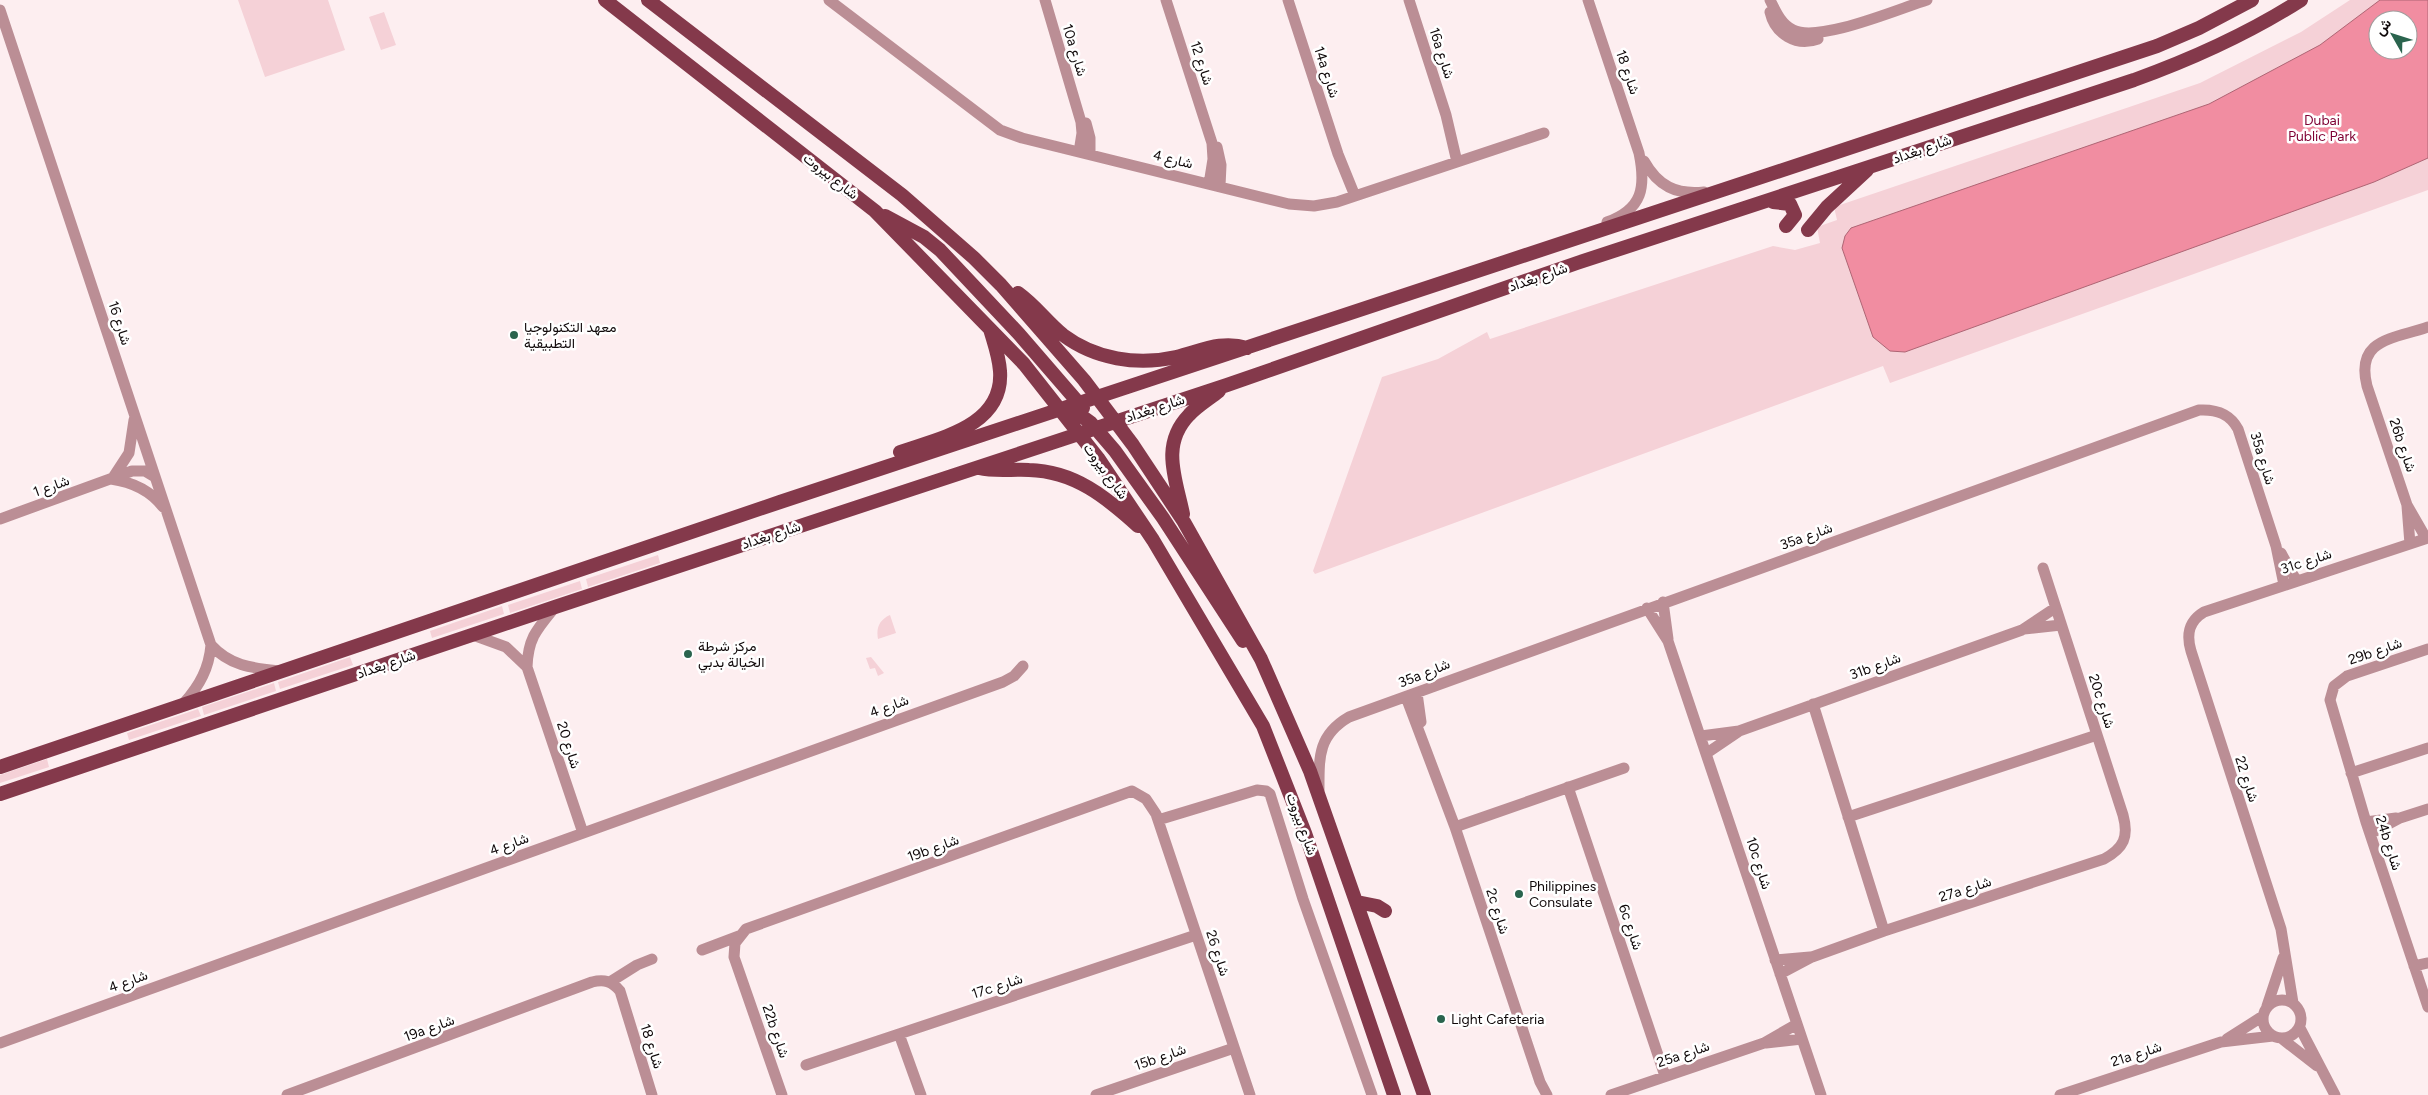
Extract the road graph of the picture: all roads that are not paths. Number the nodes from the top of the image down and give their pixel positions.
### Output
1 (605, 0) edge
2 (648, 0) edge
3 (829, 0) edge
4 (1044, 0) edge
5 (1166, 0) edge
6 (1288, 0) edge
7 (1410, 0) edge
8 (1588, 0) edge
9 (1769, 0) edge
10 (1927, 0) edge
11 (2252, 0) edge
12 (2301, 0) edge
13 (0, 10) edge
14 (1544, 133) dead end
15 (1084, 153) junction
16 (1639, 153) junction
17 (1461, 161) junction
18 (1872, 166) junction
19 (1215, 185) junction
20 (1724, 190) junction
21 (1351, 197) junction
22 (1765, 202) junction
23 (875, 211) junction
24 (1786, 226) dead end
25 (1808, 230) dead end
26 (1540, 252) junction
27 (1001, 285) junction
28 (989, 326) junction
29 (2428, 327) edge
30 (1248, 348) junction
31 (1227, 384) junction
32 (1098, 397) junction
33 (1077, 404) junction
34 (1060, 409) junction
35 (134, 412) junction
36 (1115, 421) junction
37 (1096, 428) junction
38 (1079, 434) junction
39 (976, 468) junction
40 (156, 477) junction
41 (111, 479) junction
42 (780, 502) junction
43 (2407, 504) junction
44 (168, 514) junction
45 (0, 519) edge
46 (1184, 522) junction
47 (2427, 538) edge
48 (1153, 540) junction
49 (2410, 544) junction
50 (2276, 546) junction
51 (2043, 568) dead end
52 (2296, 580) junction
53 (2284, 585) junction
54 (1663, 602) junction
55 (555, 607) junction
56 (1647, 608) junction
57 (2055, 608) junction
58 (2196, 618) joint
59 (2061, 625) junction
60 (2022, 630) junction
61 (473, 635) junction
62 (1668, 640) junction
63 (211, 645) junction
64 (2428, 649) edge
65 (1261, 659) junction
66 (1023, 666) dead end
67 (527, 667) junction
68 (279, 671) junction
69 (2334, 686) joint
70 (1411, 695) junction
71 (184, 703) junction
72 (1813, 704) junction
73 (1739, 731) junction
74 (2097, 735) junction
75 (1701, 736) junction
76 (2428, 748) edge
77 (1707, 753) junction
78 (0, 767) edge
79 (1624, 768) dead end
80 (2351, 773) junction
81 (1568, 788) junction
82 (0, 794) edge
83 (1319, 796) junction
84 (1112, 799) joint
85 (2428, 809) edge
86 (1848, 817) junction
87 (2400, 818) junction
88 (1158, 820) junction
89 (2366, 822) junction
90 (1455, 827) junction
91 (583, 833) junction
92 (2370, 834) junction
93 (2124, 844) joint
94 (1357, 902) junction
95 (1385, 911) dead end
96 (763, 923) junction
97 (1884, 931) junction
98 (1196, 935) junction
99 (739, 936) junction
100 (702, 950) dead end
101 (2284, 951) junction
102 (1812, 957) junction
103 (652, 959) dead end
104 (1776, 960) junction
105 (2428, 963) edge
106 (2414, 966) junction
107 (1780, 974) junction
108 (2423, 975) edge
109 (741, 977) junction
110 (610, 982) junction
111 (580, 987) junction
112 (2293, 1003) junction
113 (624, 1006) junction
114 (2428, 1007) edge
115 (2265, 1011) junction
116 (1796, 1024) junction
117 (2300, 1028) junction
118 (900, 1034) junction
119 (2277, 1037) junction
120 (1802, 1039) junction
121 (1764, 1042) junction
122 (2221, 1042) junction
123 (0, 1043) edge
124 (1234, 1048) junction
125 (806, 1066) dead end
126 (2321, 1068) junction
127 (1665, 1076) junction
128 (287, 1095) edge
129 (652, 1095) edge
130 (782, 1095) edge
131 (920, 1095) edge
132 (1096, 1095) edge
133 (1250, 1095) edge
134 (1372, 1095) edge
135 (1394, 1095) edge
136 (1424, 1095) edge
137 (1547, 1095) edge
138 (1610, 1095) edge
139 (1821, 1095) edge
140 (2060, 1095) edge
141 (2335, 1095) edge

1 - 23 main road, شارع بيروت
2 - 27 main road, شارع بيروت
3 - 15 street, شارع 4
4 - 15 street, 10a شارع
5 - 19 street, شارع 12
6 - 21 street, 14a شارع
7 - 17 street, 16a شارع
8 - 16 street, شارع 18
9 - 10 street
11 - 20 main road, شارع بغداد
12 - 18 main road, شارع بغداد
13 - 35 street, شارع 16
14 - 17 street, شارع 4
15 - 19 street, شارع 4
16 - 20 street, شارع 18
16 - 26 street, شارع 18
17 - 21 street, شارع 4
18 - 22 main road, شارع بغداد
18 - 25 main road
19 - 21 street, شارع 4
20 - 26 main road, شارع بغداد
22 - 24 main road
22 - 31 main road, شارع بغداد
23 - 28 main road, شارع بيروت
23 - 33 main road
26 - 30 main road, شارع بغداد
27 - 30 main road
27 - 32 main road, شارع بيروت
28 - 34 main road, شارع بيروت
28 - 42 main road
29 - 43 street, 26b شارع
30 - 32 main road, شارع بغداد
31 - 36 main road, شارع بغداد
31 - 46 main road
32 - 33 main road, شارع بغداد
32 - 36 main road, شارع بيروت
33 - 34 main road, شارع بغداد
33 - 36 main road
34 - 37 main road
34 - 38 main road, شارع بيروت
34 - 42 main road, شارع بغداد
35 - 40 street, شارع 16
35 - 41 street
36 - 37 main road, شارع بغداد
36 - 46 main road, شارع بيروت
37 - 38 main road, شارع بغداد
37 - 65 main road
38 - 39 main road, شارع بغداد
38 - 48 main road, شارع بيروت
39 - 48 main road
39 - 55 main road, شارع بغداد
40 - 41 street, شارع 1
40 - 44 street, شارع 16
41 - 44 street
41 - 45 street, شارع 1
42 - 68 main road, شارع بغداد
43 - 47 street, 26b شارع
43 - 49 street, 26b شارع
44 - 63 street, شارع 16
46 - 65 main road, شارع بيروت
47 - 49 street, 31c شارع
48 - 135 main road, شارع بيروت
49 - 52 street, 31c شارع
50 - 52 street, 35a شارع
50 - 53 street, 35a شارع
50 - 54 street, 35a شارع
51 - 57 street, 20c شارع
52 - 53 street, 31c شارع
53 - 58 street, 31c شارع
54 - 56 street, 35a شارع
54 - 62 street, 10c شارع
55 - 61 main road, شارع بغداد
55 - 67 street, شارع 20
56 - 62 street, 10c شارع
56 - 70 street, 35a شارع
57 - 59 street, 20c شارع
57 - 60 street, 31b شارع
58 - 101 street, شارع 22
59 - 60 street, 31b شارع
59 - 74 street, 20c شارع
60 - 72 street, 31b شارع
61 - 67 street, شارع 20
61 - 82 main road, شارع بغداد
62 - 75 street, 10c شارع
63 - 68 street
63 - 71 street, شارع 16
64 - 69 street, 29b شارع
65 - 83 main road, شارع بيروت
66 - 91 street, شارع 4
67 - 91 street, شارع 20
68 - 71 main road, شارع بغداد
69 - 80 street, 24b شارع
70 - 83 street, 35a شارع
70 - 90 street, 2c شارع
71 - 78 main road, شارع بغداد
72 - 73 street, 31b شارع
72 - 86 street
73 - 75 street, 31b شارع
73 - 77 street, 31b شارع
74 - 86 street
74 - 93 street, 20c شارع
75 - 77 street, 10c شارع
76 - 80 street
77 - 104 street, 10c شارع
79 - 81 street
80 - 89 street, 24b شارع
81 - 90 street
81 - 127 street, 6c شارع
83 - 94 main road, شارع بيروت
84 - 88 street, شارع 26
84 - 96 street, 19b شارع
85 - 87 street
86 - 97 street
87 - 89 street
87 - 92 street
88 - 98 street, شارع 26
88 - 134 street
89 - 92 street, 24b شارع
90 - 137 street, 2c شارع
91 - 123 street, شارع 4
92 - 106 street, 24b شارع
93 - 97 street, 27a شارع
94 - 95 main road
94 - 136 main road, شارع بيروت
96 - 99 street
96 - 109 street, 22b شارع
97 - 102 street, 27a شارع
98 - 118 street, 17c شارع
98 - 124 street, شارع 26
99 - 100 street
99 - 109 street, 22b شارع
101 - 112 street, شارع 22
101 - 115 street, شارع 22
102 - 104 street, 27a شارع
102 - 107 street, 27a شارع
103 - 110 street
104 - 107 street, 10c شارع
105 - 106 street
106 - 108 street, 24b شارع
107 - 116 street, 10c شارع
108 - 114 street, 24b شارع
109 - 130 street, 22b شارع
110 - 111 street
110 - 113 street, شارع 18
111 - 113 street
111 - 128 street, 19a شارع
112 - 115 street
112 - 117 street
113 - 129 street, شارع 18
115 - 119 street
115 - 122 street, 21a شارع
116 - 120 street, 10c شارع
116 - 121 street, 25a شارع
117 - 119 street
117 - 126 street
118 - 125 street, 17c شارع
118 - 131 street
119 - 122 street, 21a شارع
119 - 126 street
120 - 121 street, 25a شارع
120 - 139 street, 10c شارع
121 - 127 street, 25a شارع
122 - 140 street, 21a شارع
124 - 132 street, 15b شارع
124 - 133 street, شارع 26
126 - 141 street
127 - 138 street, 25a شارع

